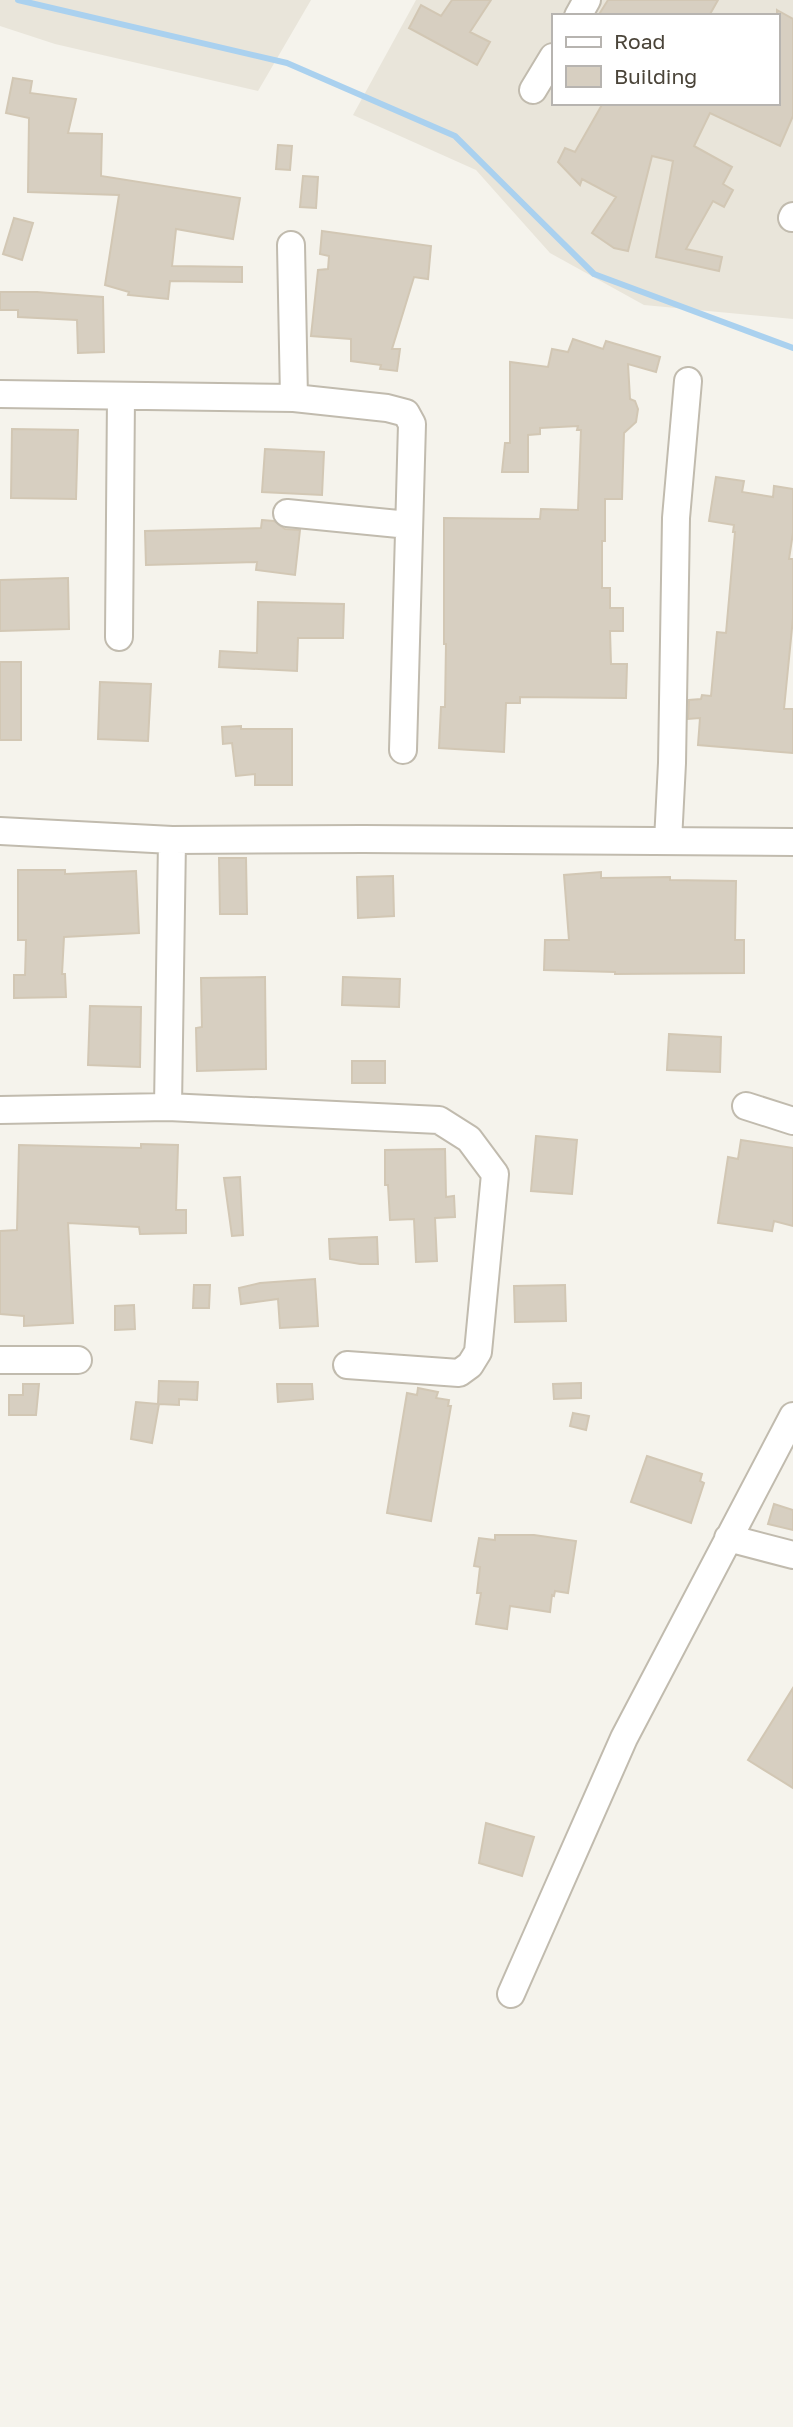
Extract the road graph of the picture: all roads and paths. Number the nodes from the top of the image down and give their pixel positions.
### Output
1 (552, 59) edge
2 (533, 90) dead end
3 (292, 246) dead end
4 (688, 381) dead end
5 (0, 394) edge
6 (121, 396) junction
7 (294, 398) junction
8 (287, 513) dead end
9 (408, 524) junction
10 (119, 637) dead end
11 (403, 750) dead end
12 (0, 831) edge
13 (172, 840) junction
14 (668, 841) junction
15 (793, 842) edge
16 (746, 1105) dead end
17 (168, 1107) junction
18 (0, 1111) edge
19 (793, 1121) edge
20 (0, 1360) edge
21 (79, 1360) dead end
22 (347, 1365) dead end
23 (793, 1416) edge
24 (728, 1538) junction
25 (793, 1555) edge
26 (511, 1994) dead end

1 - 2 street
3 - 7 street
4 - 14 street
5 - 6 street
6 - 7 street
6 - 10 street
7 - 9 street
8 - 9 street
9 - 11 street
12 - 13 street
13 - 14 street
13 - 17 street
14 - 15 street
16 - 19 street
17 - 18 street
17 - 22 street
20 - 21 street
23 - 24 street
24 - 25 street
24 - 26 street

